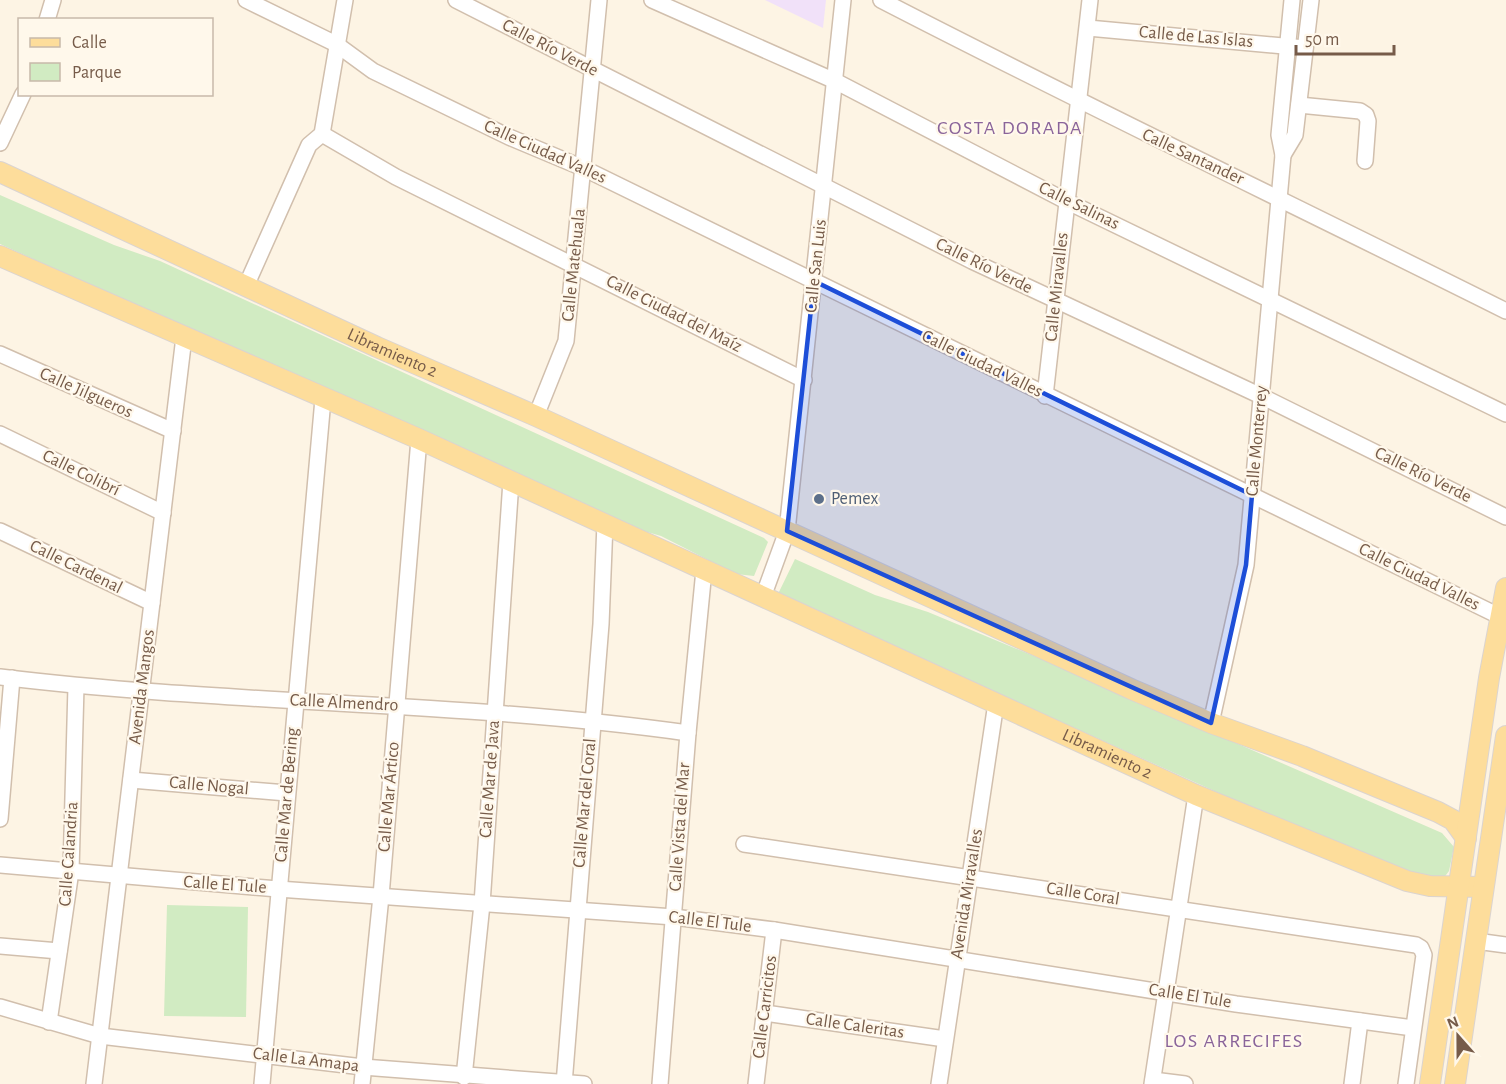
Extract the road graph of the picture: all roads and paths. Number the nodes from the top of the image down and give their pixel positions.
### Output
1 (53, 0) edge
2 (246, 0) edge
3 (345, 0) edge
4 (598, 0) edge
5 (652, 0) edge
6 (843, 0) edge
7 (881, 0) edge
8 (1090, 0) edge
9 (1292, 0) edge
10 (1311, 0) edge
11 (461, 3) edge
12 (48, 18) edge
13 (1088, 28) junction
14 (336, 44) junction
15 (1287, 46) junction
16 (1305, 48) junction
17 (592, 69) junction
18 (835, 81) junction
19 (21, 96) edge
20 (1079, 103) junction
21 (1299, 105) junction
22 (322, 134) junction
23 (0, 142) edge
24 (1283, 155) junction
25 (1365, 161) dead end
26 (583, 168) junction
27 (0, 172) edge
28 (825, 185) junction
29 (1280, 198) junction
30 (1066, 201) junction
31 (0, 256) edge
32 (574, 265) junction
33 (814, 281) junction
34 (246, 286) junction
35 (1270, 297) junction
36 (1057, 300) junction
37 (1506, 311) edge
38 (184, 337) junction
39 (0, 354) edge
40 (804, 380) junction
41 (1045, 396) junction
42 (1262, 396) junction
43 (323, 399) junction
44 (1506, 414) edge
45 (536, 416) junction
46 (173, 431) junction
47 (0, 434) edge
48 (419, 439) junction
49 (511, 481) junction
50 (1252, 495) junction
51 (163, 513) junction
52 (1506, 517) edge
53 (605, 523) junction
54 (0, 531) edge
55 (787, 531) junction
56 (704, 570) junction
57 (1506, 588) edge
58 (762, 597) junction
59 (152, 603) junction
60 (1501, 617) junction
61 (6, 678) edge
62 (76, 686) junction
63 (141, 691) junction
64 (296, 701) junction
65 (996, 703) junction
66 (397, 705) junction
67 (494, 713) junction
68 (591, 719) junction
69 (1211, 723) junction
70 (688, 733) junction
71 (1506, 736) edge
72 (131, 780) junction
73 (287, 793) junction
74 (1196, 795) junction
75 (0, 819) edge
76 (1466, 838) junction
77 (1489, 843) junction
78 (744, 844) dead end
79 (0, 865) edge
80 (71, 871) junction
81 (119, 877) junction
82 (971, 877) junction
83 (1460, 886) junction
84 (1483, 887) junction
85 (278, 889) junction
86 (381, 896) junction
87 (482, 904) junction
88 (1179, 909) junction
89 (576, 912) junction
90 (674, 917) junction
91 (774, 930) junction
92 (1476, 941) junction
93 (1506, 945) edge
94 (0, 946) edge
95 (59, 951) junction
96 (956, 958) junction
97 (1166, 992) junction
98 (0, 1007) edge
99 (765, 1013) junction
100 (1360, 1021) junction
101 (49, 1022) junction
102 (1413, 1028) junction
103 (100, 1036) junction
104 (945, 1039) junction
105 (263, 1055) junction
106 (363, 1067) junction
107 (464, 1077) junction
108 (1153, 1082) edge
109 (564, 1083) edge
110 (94, 1084) edge
111 (262, 1084) edge
112 (362, 1084) edge
113 (584, 1084) edge
114 (660, 1084) edge
115 (756, 1084) edge
116 (939, 1084) edge
117 (1185, 1084) edge
118 (1352, 1084) edge
119 (1406, 1084) edge
120 (1430, 1084) edge
121 (1455, 1084) edge

1 - 12 street
2 - 14 street, Calle Ciudad Valles
3 - 14 street
4 - 17 street, Calle Matehuala
5 - 18 street, Calle Salinas
6 - 18 street, Calle San Luis
7 - 20 street, Calle Santander
8 - 13 street, Calle Miravalles
9 - 15 street, Calle Monterrey
10 - 16 street, Calle Monterrey
11 - 17 street, Calle Río Verde
13 - 15 street, Calle de Las Islas
13 - 20 street, Calle Miravalles
14 - 22 street
14 - 26 street, Calle Ciudad Valles
15 - 16 street, Calle de Las Islas
15 - 24 street, Calle Monterrey
16 - 21 street, Calle Monterrey
17 - 26 street, Calle Matehuala
17 - 28 street, Calle Río Verde
18 - 28 street, Calle San Luis
18 - 30 street, Calle Salinas
19 - 23 street
20 - 29 street, Calle Santander
20 - 30 street, Calle Miravalles
21 - 24 street, Calle Monterrey
21 - 25 street
22 - 32 street, Calle Ciudad del Maíz
22 - 34 street
24 - 29 street, Calle Monterrey
26 - 32 street, Calle Matehuala
26 - 33 street, Calle Ciudad Valles
27 - 34 main road, Libramiento 2
28 - 33 street, Calle San Luis
28 - 36 street, Calle Río Verde
29 - 35 street, Calle Monterrey
29 - 37 street, Calle Santander
30 - 35 street, Calle Salinas
30 - 36 street, Calle Miravalles
31 - 38 main road, Libramiento 2
32 - 40 street, Calle Ciudad del Maíz
32 - 45 street, Calle Matehuala
33 - 40 street, Calle San Luis
33 - 41 street, Calle Ciudad Valles
34 - 45 main road, Libramiento 2
35 - 42 street, Calle Monterrey
35 - 44 street, Calle Salinas
36 - 41 street, Calle Miravalles
36 - 42 street, Calle Río Verde
38 - 43 main road, Libramiento 2
38 - 46 street, Avenida Mangos
39 - 46 street, Calle Jilgueros
40 - 55 street, Calle San Luis
41 - 50 street, Calle Ciudad Valles
42 - 50 street, Calle Monterrey
42 - 52 street, Calle Río Verde
43 - 48 main road, Libramiento 2
43 - 64 street, Calle Mar de Bering
45 - 55 main road, Libramiento 2
46 - 51 street, Avenida Mangos
47 - 51 street, Calle Colibrí
48 - 49 main road, Libramiento 2
48 - 66 street, Calle Mar Ártico
49 - 53 main road, Libramiento 2
49 - 67 street, Calle Mar de Java
50 - 60 street, Calle Ciudad Valles
50 - 69 street, Calle Monterrey
51 - 59 street, Avenida Mangos
53 - 56 main road, Libramiento 2
53 - 68 street, Calle Mar del Coral
54 - 59 street, Calle Cardenal
55 - 58 street
55 - 69 main road, Libramiento 2
56 - 58 main road, Libramiento 2
56 - 70 street, Calle Vista del Mar
57 - 60 main road
58 - 65 main road, Libramiento 2
59 - 63 street, Avenida Mangos
60 - 76 main road
61 - 62 street, Calle Almendro
61 - 75 street
62 - 63 street, Calle Almendro
62 - 80 street, Calle Calandria
63 - 64 street, Calle Almendro
63 - 72 street, Avenida Mangos
64 - 66 street, Calle Almendro
64 - 73 street, Calle Mar de Bering
65 - 74 main road, Libramiento 2
65 - 82 street, Avenida Miravalles
66 - 67 street, Calle Almendro
66 - 86 street, Calle Mar Ártico
67 - 68 street, Calle Almendro
67 - 87 street, Calle Mar de Java
68 - 70 street, Calle Almendro
68 - 89 street, Calle Mar del Coral
69 - 76 main road, Libramiento 2
70 - 90 street, Calle Vista del Mar
71 - 77 main road
72 - 73 street, Calle Nogal
72 - 81 street, Avenida Mangos
73 - 85 street, Calle Mar de Bering
74 - 83 main road, Libramiento 2
74 - 88 street
76 - 77 main road
76 - 83 main road
77 - 84 main road
78 - 82 street, Calle Coral
79 - 80 street, Calle El Tule
80 - 81 street, Calle El Tule
80 - 95 street, Calle Calandria
81 - 85 street, Calle El Tule
81 - 103 street, Avenida Mangos
82 - 88 street, Calle Coral
82 - 96 street, Avenida Miravalles
83 - 84 main road, Libramiento 2
83 - 120 main road
84 - 92 main road
85 - 86 street, Calle El Tule
85 - 105 street, Calle Mar de Bering
86 - 87 street, Calle El Tule
86 - 106 street, Calle Mar Ártico
87 - 89 street, Calle El Tule
87 - 107 street, Calle Mar de Java
88 - 97 street
88 - 102 street, Calle Coral
89 - 90 street, Calle El Tule
89 - 109 street, Calle Mar del Coral
90 - 91 street, Calle El Tule
90 - 114 street, Calle Vista del Mar
91 - 96 street, Calle El Tule
91 - 99 street, Calle Carricitos
92 - 93 street
92 - 121 main road
94 - 95 street
95 - 101 street, Calle Calandria
96 - 97 street, Calle El Tule
96 - 104 street, Avenida Miravalles
97 - 100 street, Calle El Tule
97 - 108 street
98 - 101 street, Calle La Amapa
99 - 104 street, Calle Caleritas
99 - 115 street, Calle Carricitos
100 - 102 street, Calle El Tule
100 - 118 street
101 - 103 street, Calle La Amapa
102 - 119 street
103 - 105 street, Calle La Amapa
103 - 110 street, Avenida Mangos
104 - 116 street, Avenida Miravalles
105 - 106 street, Calle La Amapa
105 - 111 street, Calle Mar de Bering
106 - 107 street, Calle La Amapa
106 - 112 street, Calle Mar Ártico
107 - 109 street, Calle La Amapa
108 - 117 street
109 - 113 street, Calle La Amapa

